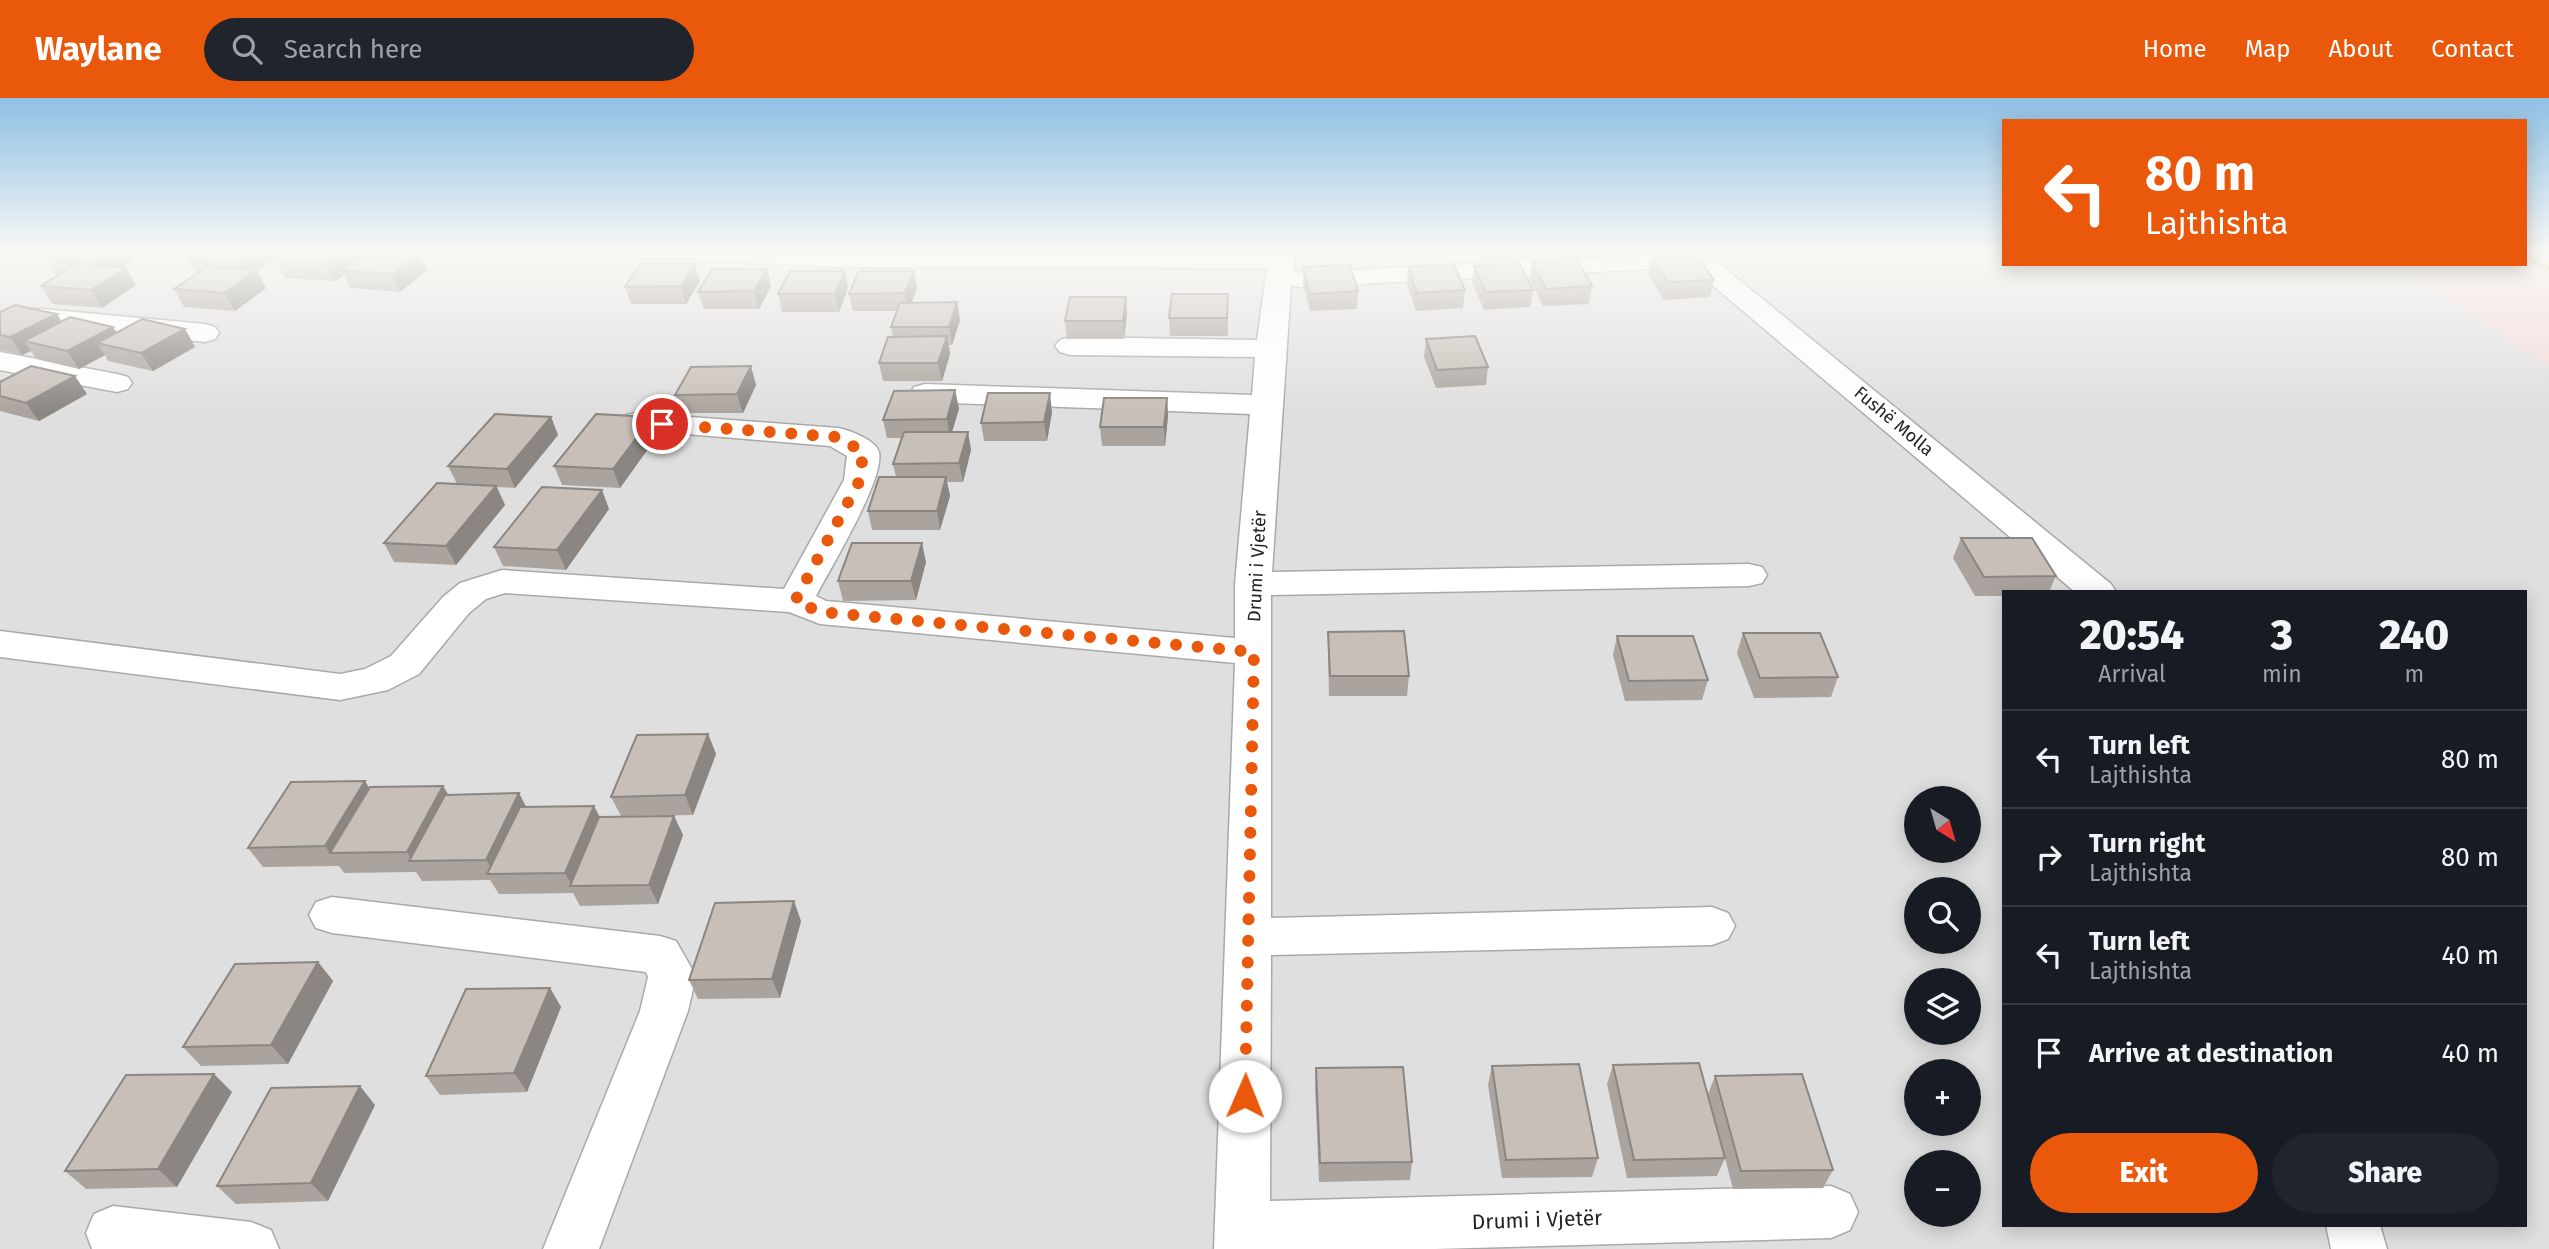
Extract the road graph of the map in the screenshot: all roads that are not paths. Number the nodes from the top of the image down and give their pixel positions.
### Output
1 (1276, 306) edge
2 (1754, 306) edge
3 (0, 324) edge
4 (205, 333) dead end
5 (1070, 346) dead end
6 (1271, 349) junction
7 (0, 361) edge
8 (117, 383) dead end
9 (925, 393) edge
10 (1267, 405) junction
11 (637, 422) edge
12 (1749, 575) dead end
13 (1253, 584) junction
14 (2096, 590) edge
15 (795, 601) junction
16 (0, 644) edge
17 (1254, 652) junction
18 (332, 915) dead end
19 (1712, 926) dead end
20 (1249, 937) junction
21 (1831, 1212) dead end
22 (2354, 1227) edge
23 (113, 1233) dead end
24 (1242, 1238) edge
25 (251, 1249) edge
26 (571, 1249) edge
27 (2359, 1249) edge

1 - 6 street, Drumi i Vjetër
2 - 14 street, Fushë Molla
3 - 4 street
5 - 6 street
6 - 10 street, Drumi i Vjetër
7 - 8 street
9 - 10 street
10 - 13 street, Drumi i Vjetër
11 - 15 street
12 - 13 street
13 - 17 street, Drumi i Vjetër
15 - 16 street
15 - 17 street
17 - 20 street, Drumi i Vjetër
18 - 26 street
19 - 20 street
20 - 24 street, Drumi i Vjetër
21 - 24 street, Drumi i Vjetër
22 - 27 street
23 - 25 street

